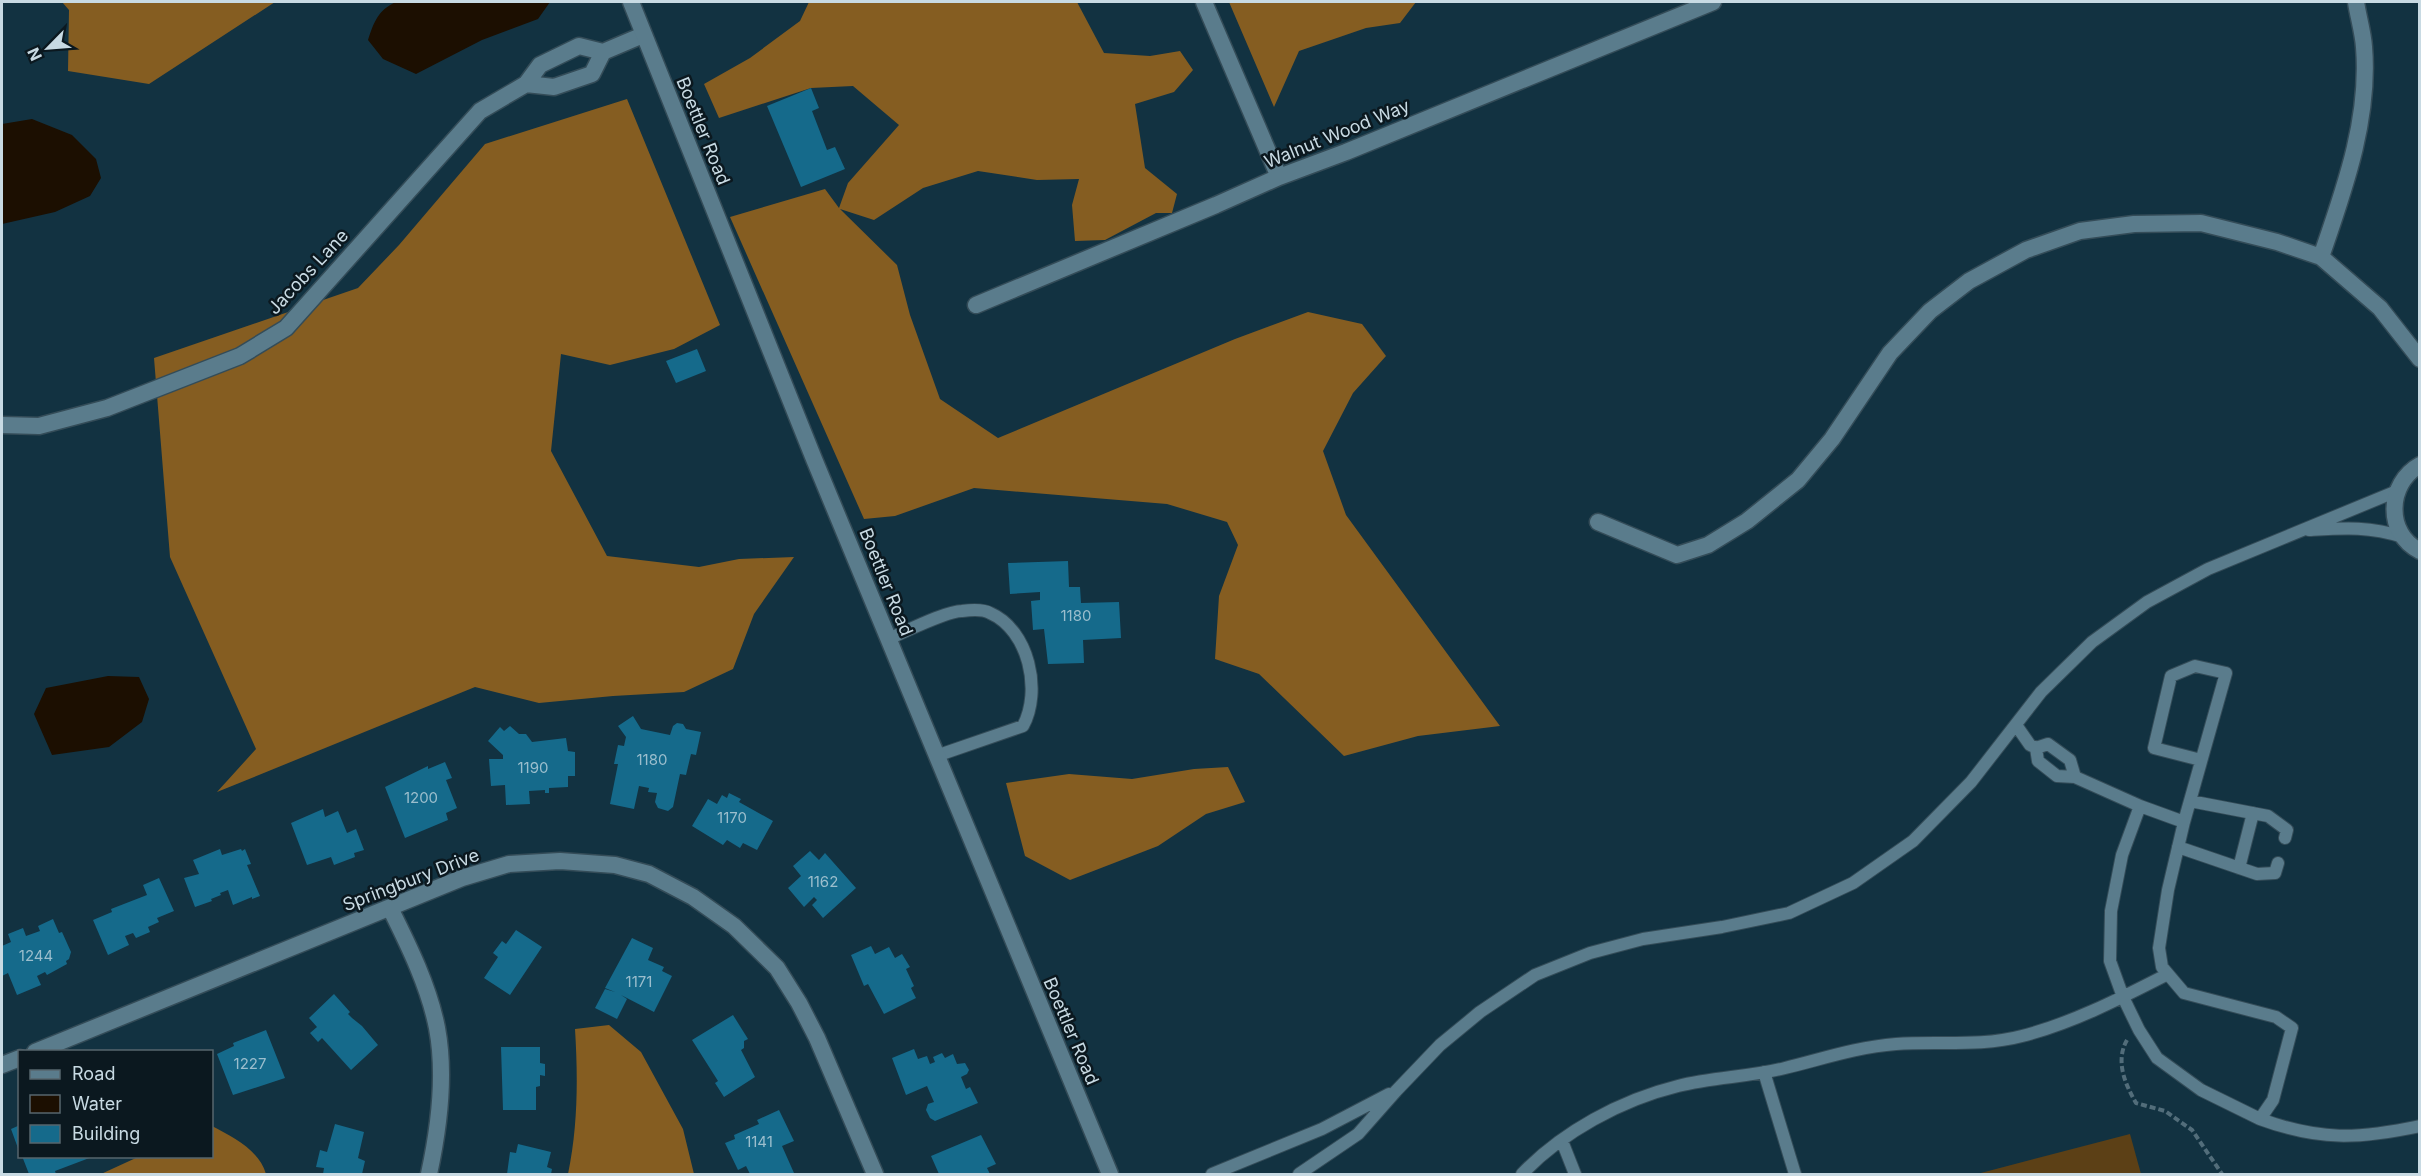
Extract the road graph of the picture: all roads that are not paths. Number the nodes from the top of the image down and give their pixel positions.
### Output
1 (631, 2) edge
2 (1204, 2) edge
3 (1713, 2) edge
4 (2356, 2) edge
5 (643, 35) junction
6 (603, 52) junction
7 (526, 84) junction
8 (1279, 177) junction
9 (2321, 257) junction
10 (976, 305) dead end
11 (2420, 359) edge
12 (2, 425) edge
13 (2418, 461) edge
14 (2397, 491) junction
15 (1598, 522) dead end
16 (2296, 531) junction
17 (2403, 537) junction
18 (2420, 551) edge
19 (888, 639) junction
20 (2016, 725) junction
21 (2036, 748) junction
22 (936, 756) junction
23 (2201, 760) junction
24 (2075, 777) junction
25 (2190, 801) junction
26 (2140, 806) junction
27 (2253, 813) junction
28 (2184, 822) junction
29 (2285, 838) dead end
30 (2178, 847) junction
31 (2278, 863) dead end
32 (2239, 868) junction
33 (390, 908) junction
34 (2168, 974) junction
35 (2123, 997) junction
36 (41, 1050) edge
37 (18, 1059) edge
38 (2, 1065) edge
39 (1764, 1072) junction
40 (1396, 1091) junction
41 (2260, 1119) junction
42 (2420, 1126) edge
43 (1562, 1141) junction
44 (429, 1174) edge
45 (875, 1174) edge
46 (1110, 1174) edge
47 (1212, 1174) edge
48 (1299, 1174) edge
49 (1522, 1174) edge
50 (1575, 1174) edge
51 (1795, 1174) edge

1 - 5 street, Boettler Road
2 - 8 street
3 - 8 street, Walnut Wood Way
4 - 9 street
5 - 6 street
5 - 19 street, Boettler Road
6 - 7 street, Jacobs Lane
6 - 7 street
7 - 12 street, Jacobs Lane
8 - 10 street, Walnut Wood Way
9 - 11 street
9 - 15 street
13 - 14 street
14 - 16 lane
14 - 17 street
16 - 17 lane
16 - 20 lane
17 - 18 street
19 - 22 street, Boettler Road
19 - 22 lane
20 - 21 lane
20 - 40 lane
21 - 24 lane
21 - 24 lane
22 - 46 street, Boettler Road
23 - 23 lane
23 - 25 lane
24 - 26 lane
25 - 27 lane
25 - 28 lane
26 - 28 lane
26 - 35 lane
27 - 29 lane
27 - 32 lane
28 - 30 lane
30 - 32 lane
30 - 34 lane
31 - 32 lane
33 - 36 street, Springbury Drive
33 - 44 street
33 - 45 street, Springbury Drive
34 - 35 lane
34 - 41 lane
35 - 39 lane
35 - 41 lane
37 - 38 street
39 - 43 lane
39 - 51 lane
40 - 47 lane
40 - 48 lane
41 - 42 lane
43 - 49 lane
43 - 50 lane

